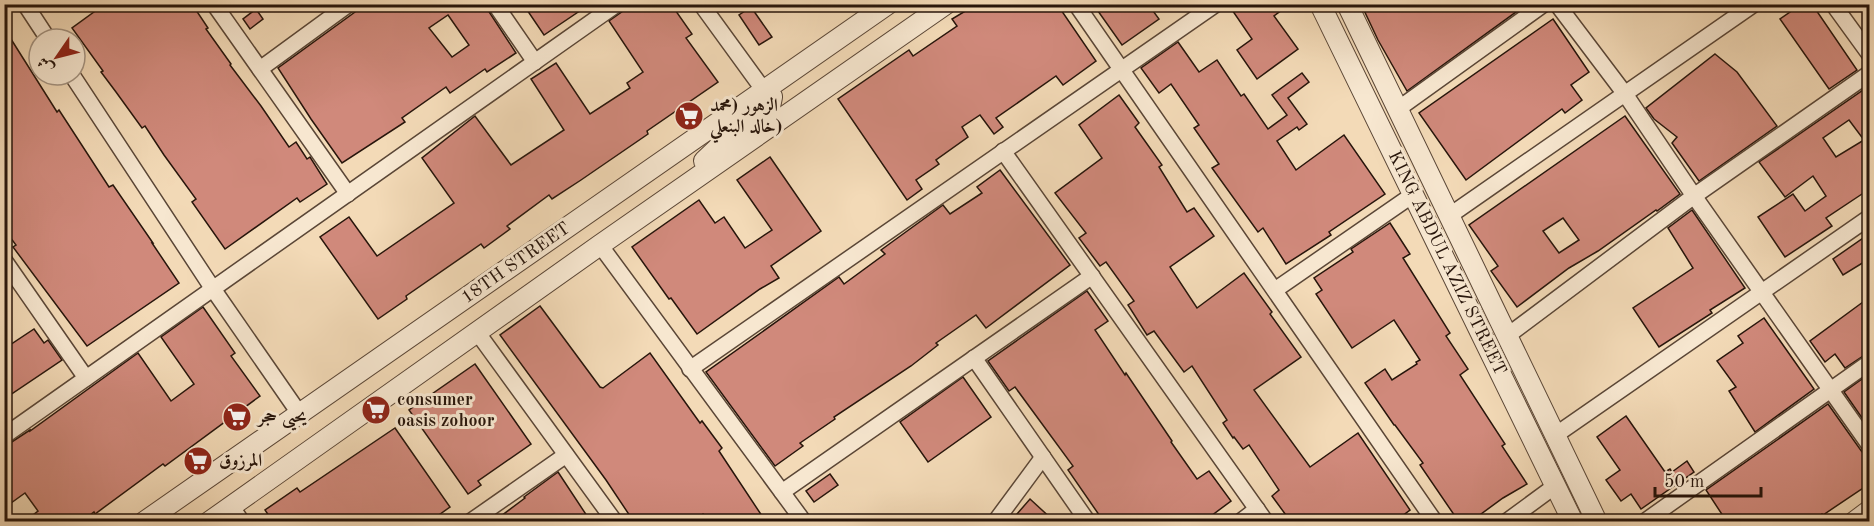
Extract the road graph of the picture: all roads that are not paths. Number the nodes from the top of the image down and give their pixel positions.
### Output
1 (25, 4) edge
2 (214, 4) edge
3 (349, 4) edge
4 (495, 4) edge
5 (617, 4) edge
6 (701, 4) edge
7 (888, 4) edge
8 (946, 4) edge
9 (1076, 4) edge
10 (1216, 4) edge
11 (1320, 4) edge
12 (1347, 4) edge
13 (1544, 4) edge
14 (1557, 4) edge
15 (1754, 4) edge
16 (1833, 4) edge
17 (40, 27) edge
18 (1869, 55) edge
19 (535, 62) junction
20 (260, 69) junction
21 (1121, 70) junction
22 (1869, 73) edge
23 (80, 87) edge
24 (765, 92) junction
25 (1625, 94) junction
26 (1398, 109) junction
27 (1003, 151) junction
28 (348, 194) junction
29 (1414, 194) junction
30 (1694, 196) junction
31 (651, 210) junction
32 (1449, 216) junction
33 (1869, 217) edge
34 (600, 245) junction
35 (4, 260) edge
36 (1092, 276) junction
37 (213, 289) junction
38 (1275, 290) junction
39 (1761, 293) junction
40 (477, 332) junction
41 (1507, 336) junction
42 (974, 358) junction
43 (1869, 362) edge
44 (690, 369) junction
45 (86, 378) junction
46 (1830, 390) junction
47 (299, 413) junction
48 (1557, 434) junction
49 (4, 436) edge
50 (1869, 446) edge
51 (566, 455) junction
52 (1043, 457) junction
53 (1555, 486) junction
54 (782, 492) junction
55 (1869, 510) edge
56 (237, 514) edge
57 (1262, 515) edge
58 (144, 522) edge
59 (209, 522) edge
60 (470, 522) edge
61 (615, 522) edge
62 (804, 522) edge
63 (995, 522) edge
64 (1088, 522) edge
65 (1240, 522) edge
66 (1435, 522) edge
67 (1506, 522) edge
68 (1573, 522) edge
69 (1597, 522) edge
70 (1644, 522) edge
71 (1854, 522) edge

1 - 17 street
2 - 20 street
3 - 20 street
4 - 19 street
5 - 19 street
6 - 24 street
7 - 24 street, 18TH STREET
8 - 31 street
9 - 21 street
10 - 21 street
11 - 29 street, KING ABDUL AZIZ STREET
12 - 26 street, KING ABDUL AZIZ STREET
13 - 26 street
14 - 25 street
15 - 25 street
16 - 18 street
19 - 28 street
20 - 28 street
21 - 27 street
21 - 38 street
22 - 30 street
23 - 37 street
24 - 31 street
24 - 47 street, 18TH STREET
25 - 30 street
25 - 32 street
26 - 32 street, KING ABDUL AZIZ STREET
27 - 36 street
27 - 44 street
28 - 37 street
29 - 38 street
29 - 53 street, KING ABDUL AZIZ STREET
30 - 39 street
30 - 41 street
31 - 34 street
32 - 41 street, KING ABDUL AZIZ STREET
33 - 39 street
34 - 40 street
34 - 44 street
35 - 45 street
36 - 42 street
36 - 57 street
37 - 45 street
37 - 47 street
38 - 66 street
39 - 46 street
39 - 48 street
40 - 51 street
40 - 56 street
41 - 48 street, KING ABDUL AZIZ STREET
42 - 52 street
42 - 54 street
43 - 46 street
44 - 54 street
45 - 49 street
46 - 50 street
46 - 70 street
47 - 58 street, 18TH STREET
48 - 69 street, KING ABDUL AZIZ STREET
51 - 60 street
51 - 61 street
52 - 63 street
52 - 64 street
53 - 67 street
53 - 68 street, KING ABDUL AZIZ STREET
54 - 62 street
55 - 71 street
56 - 59 street
57 - 65 street

